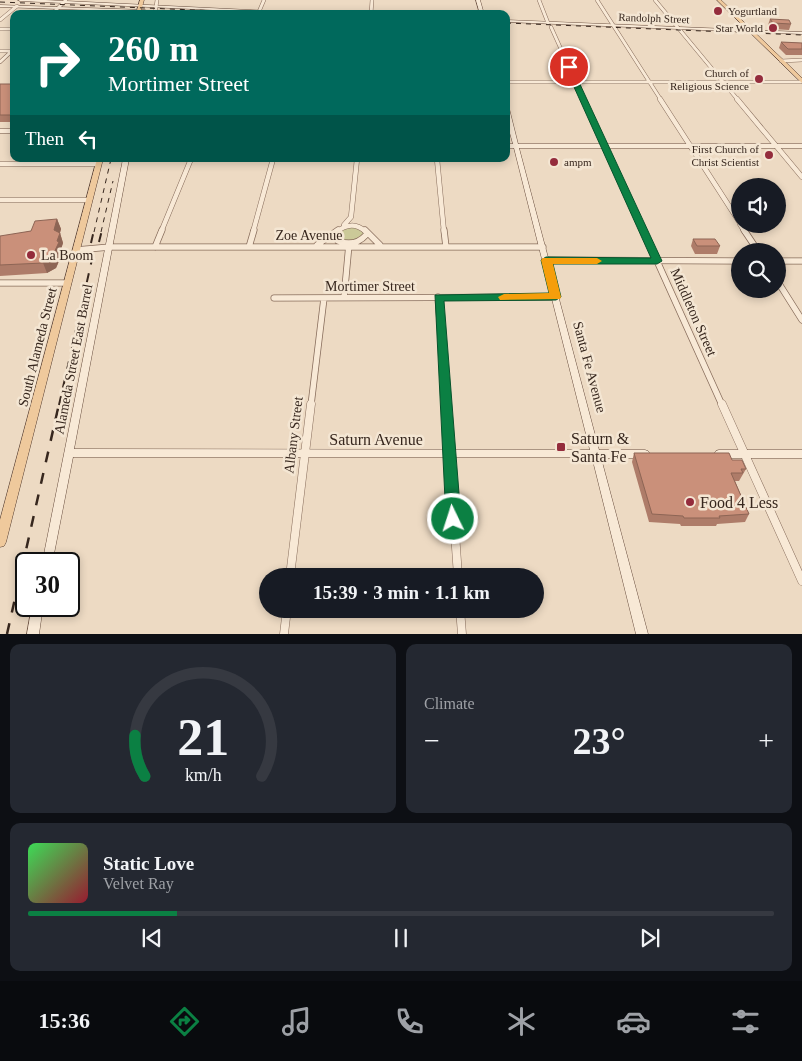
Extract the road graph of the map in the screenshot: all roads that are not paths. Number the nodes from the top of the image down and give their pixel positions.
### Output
1 (20, 0) edge
2 (142, 0) edge
3 (158, 0) edge
4 (538, 0) edge
5 (597, 0) edge
6 (655, 0) edge
7 (719, 0) edge
8 (65, 1) edge
9 (0, 6) edge
10 (17, 6) junction
11 (58, 8) junction
12 (12, 10) edge
13 (139, 10) edge
14 (156, 10) edge
15 (10, 12) edge
16 (0, 20) edge
17 (510, 21) edge
18 (510, 25) edge
19 (550, 25) junction
20 (615, 28) junction
21 (679, 28) junction
22 (683, 32) junction
23 (753, 33) junction
24 (802, 33) edge
25 (802, 37) edge
26 (10, 53) edge
27 (781, 60) junction
28 (802, 60) edge
29 (0, 62) edge
30 (802, 81) edge
31 (510, 82) edge
32 (575, 82) junction
33 (649, 82) junction
34 (723, 82) junction
35 (510, 123) edge
36 (510, 146) edge
37 (516, 146) junction
38 (603, 146) junction
39 (691, 146) junction
40 (775, 146) junction
41 (802, 146) edge
42 (66, 162) edge
43 (99, 162) edge
44 (125, 162) edge
45 (190, 162) edge
46 (272, 162) edge
47 (357, 162) edge
48 (437, 162) edge
49 (0, 164) edge
50 (802, 177) edge
51 (0, 200) edge
52 (89, 200) junction
53 (731, 210) edge
54 (351, 217) junction
55 (340, 228) junction
56 (362, 228) junction
57 (334, 234) junction
58 (366, 235) junction
59 (349, 245) junction
60 (543, 246) junction
61 (110, 247) junction
62 (155, 247) junction
63 (249, 247) junction
64 (312, 247) junction
65 (384, 247) junction
66 (446, 247) junction
67 (76, 250) junction
68 (546, 260) junction
69 (657, 261) junction
70 (731, 261) edge
71 (786, 261) edge
72 (802, 261) edge
73 (0, 283) edge
74 (68, 283) junction
75 (786, 295) edge
76 (438, 297) junction
77 (556, 297) junction
78 (274, 298) dead end
79 (324, 298) junction
80 (344, 298) junction
81 (802, 320) edge
82 (70, 453) junction
83 (595, 453) junction
84 (304, 454) junction
85 (448, 454) junction
86 (651, 454) edge
87 (706, 454) edge
88 (742, 454) junction
89 (802, 454) edge
90 (0, 542) edge
91 (49, 552) edge
92 (291, 568) edge
93 (457, 568) edge
94 (802, 581) edge
95 (36, 617) edge
96 (286, 618) edge
97 (461, 618) edge
98 (33, 634) edge
99 (284, 634) edge
100 (462, 634) edge
101 (642, 634) edge

1 - 8 street
2 - 13 main road
3 - 14 street
4 - 19 street, Middleton Street
5 - 20 street
6 - 21 street
7 - 23 main road
8 - 11 street
8 - 13 street
9 - 10 street
10 - 11 street
10 - 12 street
11 - 13 street
13 - 14 street
15 - 16 street
17 - 19 street, Randolph Street
18 - 19 street, Randolph Street
19 - 20 street, Randolph Street
19 - 32 street, Middleton Street
20 - 21 street, Randolph Street
20 - 22 street, Randolph Street
20 - 33 street
21 - 22 street
21 - 23 street, Randolph Street
22 - 23 street, Randolph Street
22 - 34 street
23 - 24 street, Randolph Street
23 - 25 street, Randolph Street
23 - 27 main road
26 - 29 street
27 - 28 street
27 - 30 main road
30 - 34 street
31 - 32 street
32 - 33 street
32 - 38 street, Middleton Street
33 - 34 street
33 - 39 street
34 - 40 street
35 - 37 street, Santa Fe Avenue
36 - 37 street
37 - 38 street
37 - 60 street, Santa Fe Avenue
38 - 39 street
38 - 69 street, Middleton Street
39 - 40 street
39 - 53 street
40 - 41 street
40 - 50 street
42 - 49 street
43 - 52 main road, South Alameda Street
44 - 61 street, Alameda Street East Barrel
45 - 62 street
46 - 63 street
47 - 54 street
48 - 66 street
51 - 52 street
52 - 67 main road, South Alameda Street
54 - 55 street
54 - 56 street
55 - 56 street
55 - 57 street
56 - 58 street
57 - 59 street
57 - 64 street
58 - 59 street
58 - 65 street
59 - 64 street, Zoe Avenue
59 - 65 street, Zoe Avenue
59 - 80 street
60 - 66 street, Zoe Avenue
60 - 68 street, Santa Fe Avenue
61 - 62 street, Zoe Avenue
61 - 67 street, Zoe Avenue
61 - 82 street, Alameda Street East Barrel
62 - 63 street, Zoe Avenue
63 - 64 street, Zoe Avenue
65 - 66 street, Zoe Avenue
67 - 74 main road, South Alameda Street
68 - 69 street
68 - 77 street, Santa Fe Avenue
69 - 70 street
69 - 88 street, Middleton Street
71 - 72 street
73 - 74 street
74 - 90 main road, South Alameda Street
75 - 81 street
76 - 77 street, Mortimer Street
76 - 80 street, Mortimer Street
76 - 85 street
77 - 83 street, Santa Fe Avenue
78 - 79 street, Mortimer Street
79 - 80 street, Mortimer Street
79 - 84 street, Albany Street
82 - 84 street, Saturn Avenue
82 - 91 street, Alameda Street East Barrel
83 - 85 street, Saturn Avenue
83 - 86 street, Saturn Avenue
83 - 101 street, Santa Fe Avenue
84 - 85 street, Saturn Avenue
84 - 92 street, Albany Street
85 - 93 street
87 - 88 street
88 - 89 street
88 - 94 street, Middleton Street
95 - 98 street
96 - 99 street
97 - 100 street

